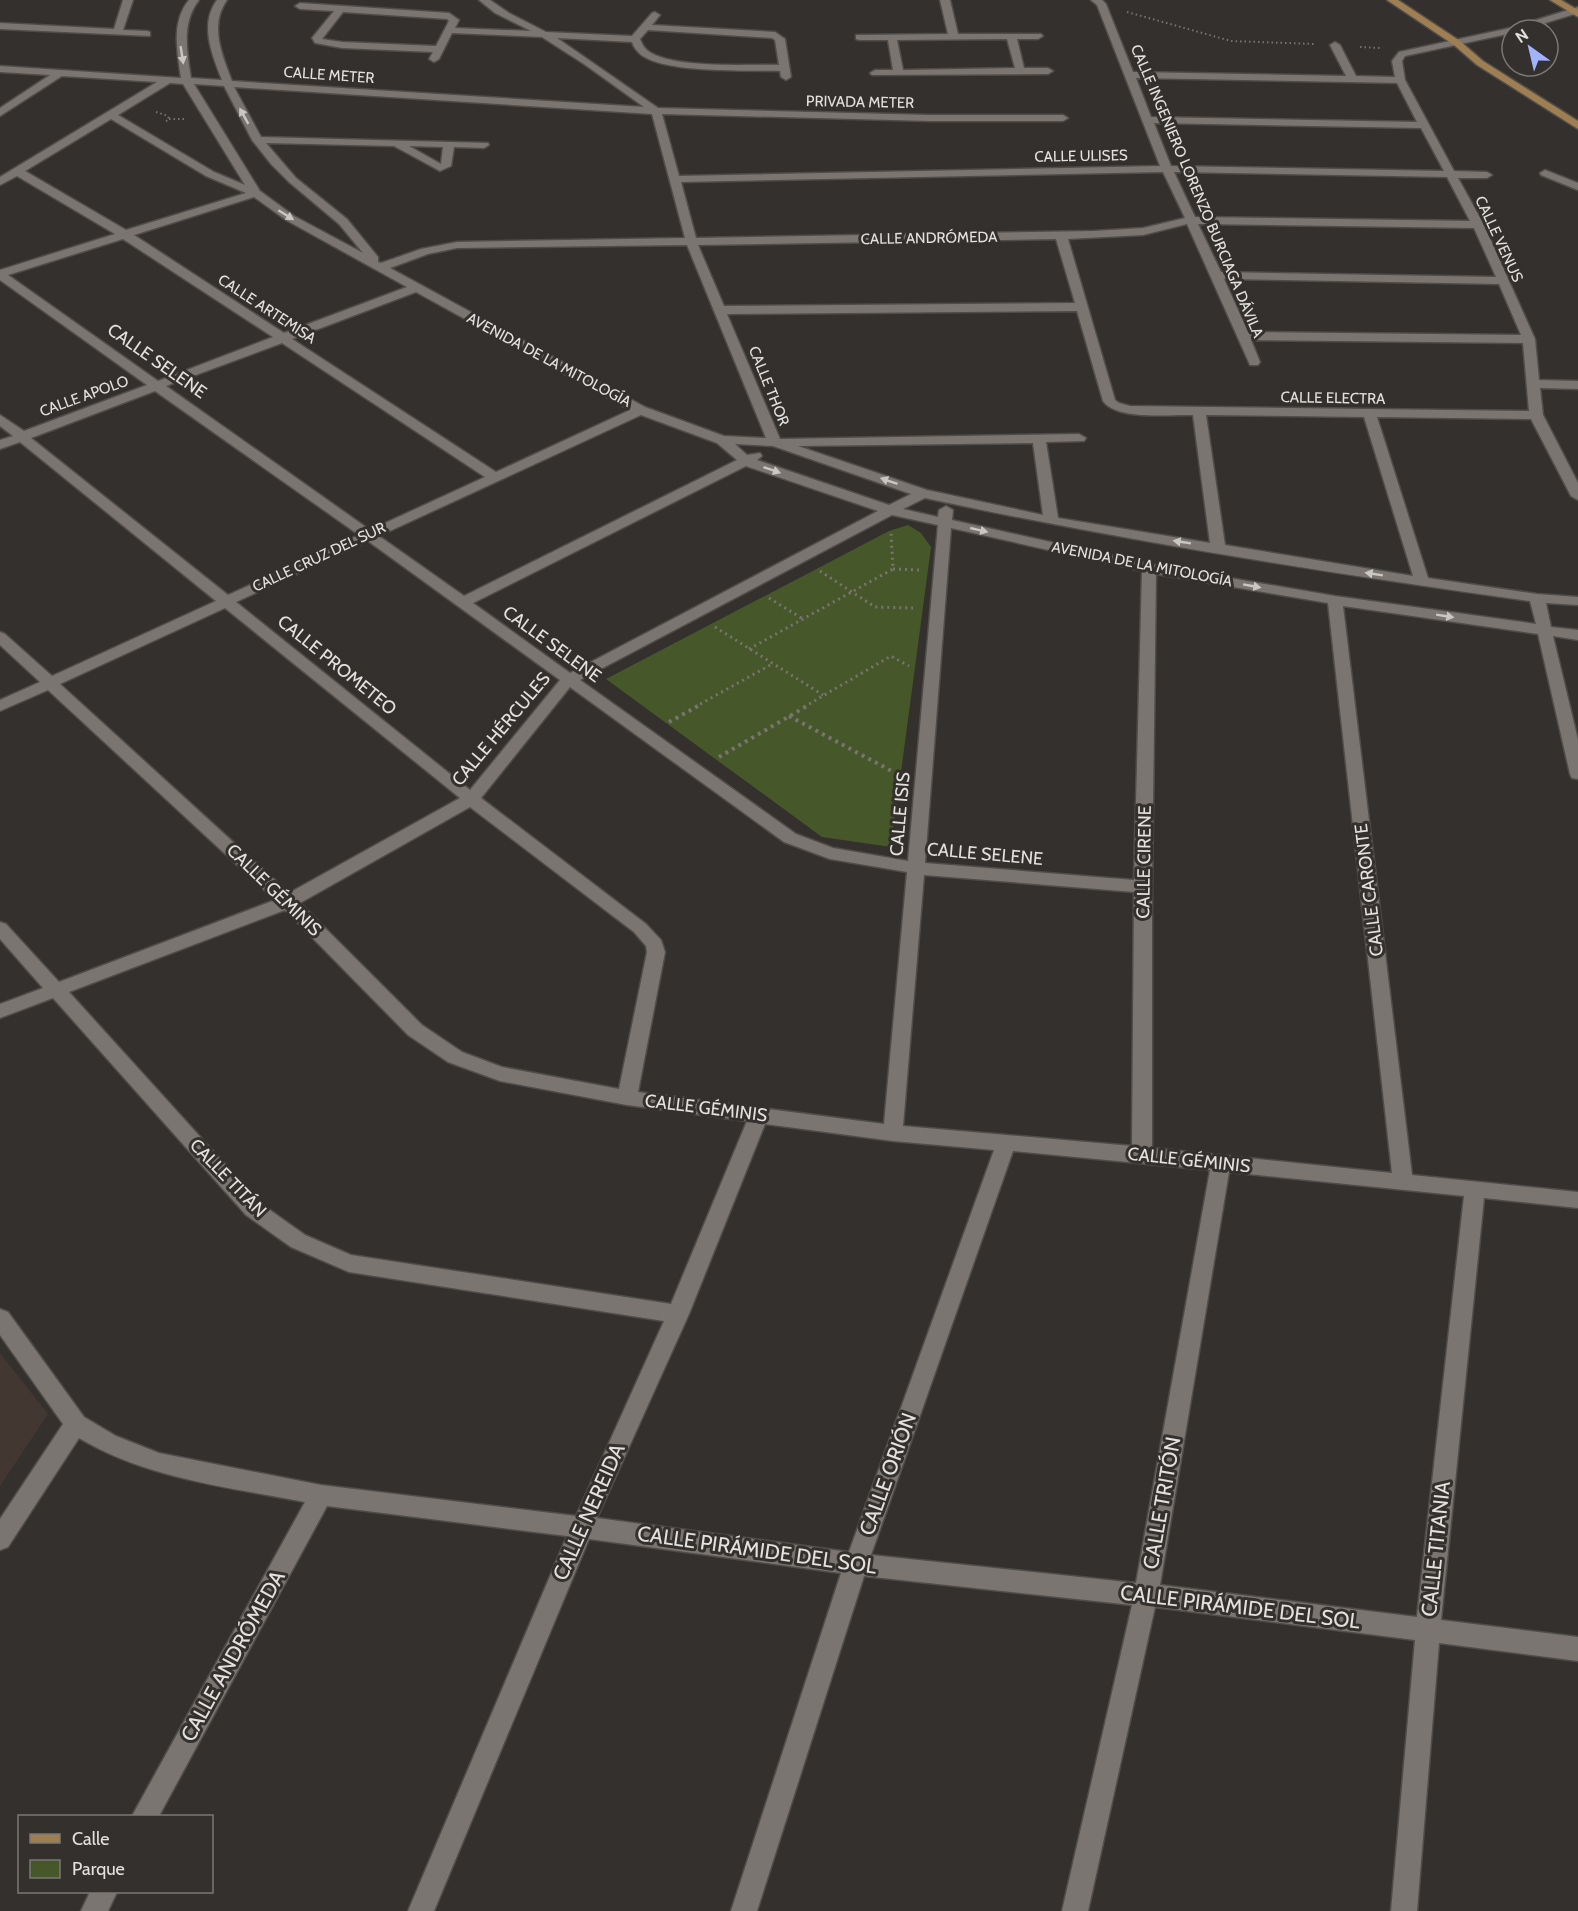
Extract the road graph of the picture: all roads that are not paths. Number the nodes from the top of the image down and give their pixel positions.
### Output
1 (128, 0) edge
2 (194, 0) edge
3 (222, 0) edge
4 (484, 0) edge
5 (945, 0) edge
6 (1392, 0) edge
7 (1555, 0) edge
8 (1098, 2) edge
9 (300, 6) dead end
10 (340, 9) junction
11 (1577, 11) edge
12 (656, 15) dead end
13 (1553, 18) edge
14 (0, 26) edge
15 (645, 27) junction
16 (447, 30) junction
17 (118, 32) junction
18 (1500, 33) edge
19 (147, 34) dead end
20 (545, 35) junction
21 (1011, 36) junction
22 (1038, 36) dead end
23 (859, 37) dead end
24 (954, 37) junction
25 (892, 38) junction
26 (635, 39) junction
27 (1457, 43) junction
28 (1335, 45) road end
29 (0, 69) edge
30 (1020, 70) junction
31 (1048, 71) dead end
32 (874, 73) dead end
33 (899, 73) junction
34 (60, 74) junction
35 (1129, 75) junction
36 (1353, 78) junction
37 (169, 79) junction
38 (186, 80) junction
39 (1400, 80) junction
40 (226, 84) junction
41 (656, 111) junction
42 (0, 114) edge
43 (111, 115) junction
44 (1063, 118) dead end
45 (1147, 120) junction
46 (1424, 125) junction
47 (1578, 126) edge
48 (258, 140) junction
49 (394, 142) junction
50 (449, 145) junction
51 (484, 145) dead end
52 (1167, 169) junction
53 (18, 172) junction
54 (1545, 173) dead end
55 (1449, 174) junction
56 (1487, 174) dead end
57 (675, 179) junction
58 (0, 182) edge
59 (1578, 187) edge
60 (256, 193) junction
61 (1190, 220) junction
62 (1478, 225) junction
63 (124, 234) junction
64 (1061, 236) junction
65 (692, 243) junction
66 (381, 267) junction
67 (0, 274) edge
68 (1217, 275) junction
69 (1501, 281) junction
70 (415, 288) junction
71 (1083, 307) junction
72 (720, 310) junction
73 (1243, 336) junction
74 (283, 339) junction
75 (1529, 339) junction
76 (1254, 362) dead end
77 (1533, 384) junction
78 (159, 386) junction
79 (1578, 386) edge
80 (640, 410) junction
81 (1199, 412) junction
82 (1370, 415) junction
83 (1536, 415) junction
84 (0, 419) edge
85 (23, 437) junction
86 (1039, 437) junction
87 (1079, 438) dead end
88 (722, 440) junction
89 (774, 442) junction
90 (0, 445) edge
91 (748, 462) junction
92 (495, 477) junction
93 (923, 493) junction
94 (1578, 496) edge
95 (947, 498) junction
96 (890, 510) junction
97 (1051, 521) junction
98 (945, 523) junction
99 (367, 534) junction
100 (1218, 548) junction
101 (1149, 568) junction
102 (1422, 582) junction
103 (1537, 598) junction
104 (227, 600) junction
105 (1335, 600) junction
106 (1578, 601) edge
107 (462, 603) junction
108 (1546, 632) junction
109 (1578, 635) edge
110 (0, 637) edge
111 (568, 680) junction
112 (52, 683) junction
113 (0, 706) edge
114 (1578, 774) edge
115 (471, 799) junction
116 (915, 868) junction
117 (1143, 887) junction
118 (288, 902) junction
119 (0, 928) edge
120 (56, 988) junction
121 (0, 1011) edge
122 (627, 1098) junction
123 (759, 1115) junction
124 (893, 1133) junction
125 (1006, 1143) junction
126 (1142, 1155) junction
127 (1221, 1163) junction
128 (1403, 1181) junction
129 (1475, 1188) junction
130 (1578, 1200) edge
131 (678, 1314) junction
132 (0, 1318) edge
133 (76, 1424) junction
134 (321, 1495) junction
135 (582, 1527) junction
136 (0, 1539) edge
137 (855, 1564) junction
138 (1146, 1595) junction
139 (1428, 1631) junction
140 (1578, 1649) edge
141 (146, 1815) edge
142 (103, 1893) edge
143 (94, 1911) edge
144 (421, 1911) edge
145 (744, 1911) edge
146 (1075, 1911) edge
147 (1404, 1911) edge

1 - 17 street
2 -> 38 street, AVENIDA DE LA MITOLOGÍA
3 - 40 street, AVENIDA DE LA MITOLOGÍA
4 - 20 street
5 - 24 street
6 - 27 main road
7 - 11 main road
8 - 35 street, CALLE INGENIERO LORENZO BURCIAGA DÁVILA
9 - 10 street
10 - 16 street
10 - 16 street
11 - 13 street
12 - 15 street
14 - 17 street
15 - 26 street
15 - 26 street
16 - 20 street
17 - 19 street
18 - 27 street
20 - 26 street
20 - 41 street
21 - 22 street
21 - 24 street
21 - 30 street
23 - 25 street
24 - 25 street
25 - 33 street
27 - 39 street
27 - 47 main road
28 - 36 street
29 - 34 street, CALLE METER
30 - 31 street
30 - 33 street
32 - 33 street
34 - 37 street, CALLE METER
34 - 42 street
35 - 36 street
35 - 45 street, CALLE INGENIERO LORENZO BURCIAGA DÁVILA
36 - 39 street
37 - 38 street, CALLE METER
37 - 43 street
38 - 40 street, CALLE METER
38 - 60 street, AVENIDA DE LA MITOLOGÍA
39 - 46 street, CALLE VENUS
40 - 41 street, CALLE METER
48 -> 40 street, AVENIDA DE LA MITOLOGÍA
41 - 44 street, PRIVADA METER
41 - 57 street, CALLE THOR
43 - 53 street
43 - 60 street
45 - 46 street
45 - 52 street, CALLE INGENIERO LORENZO BURCIAGA DÁVILA
46 - 55 street, CALLE VENUS
48 - 49 street
48 - 66 street, AVENIDA DE LA MITOLOGÍA
49 - 50 street
49 - 50 street
50 - 51 street
52 - 55 street, CALLE ULISES
52 - 57 street, CALLE ULISES
52 - 61 street, CALLE INGENIERO LORENZO BURCIAGA DÁVILA
53 - 58 street
53 - 63 street, CALLE ARTEMISA
54 - 59 street
55 - 56 street, CALLE ULISES
55 - 62 street, CALLE VENUS
57 - 65 street, CALLE THOR
60 - 63 street
60 -> 66 street, AVENIDA DE LA MITOLOGÍA
61 - 62 street, CALLE ANDRÓMEDA
61 - 64 street, CALLE ANDRÓMEDA
61 - 68 street, CALLE INGENIERO LORENZO BURCIAGA DÁVILA
62 - 69 street, CALLE VENUS
63 - 67 street
63 - 74 street, CALLE ARTEMISA
64 - 65 street, CALLE ANDRÓMEDA
64 - 71 street
65 - 66 street, CALLE ANDRÓMEDA
65 - 72 street, CALLE THOR
66 - 70 street, AVENIDA DE LA MITOLOGÍA
67 - 78 street, CALLE SELENE
68 - 69 street
68 - 73 street, CALLE INGENIERO LORENZO BURCIAGA DÁVILA
69 - 75 street, CALLE VENUS
70 - 74 street, CALLE APOLO
70 - 80 street, AVENIDA DE LA MITOLOGÍA
71 - 72 street
71 - 81 street, CALLE ELECTRA
72 - 89 street, CALLE THOR
73 - 75 street
73 - 76 street, CALLE INGENIERO LORENZO BURCIAGA DÁVILA
74 - 78 street, CALLE APOLO
74 - 92 street, CALLE ARTEMISA
75 - 77 street, CALLE VENUS
77 - 79 street
77 - 83 street, CALLE VENUS
78 - 85 street, CALLE APOLO
78 - 99 street, CALLE SELENE
80 - 88 street, AVENIDA DE LA MITOLOGÍA
80 - 92 street, CALLE CRUZ DEL SUR
81 - 82 street, CALLE ELECTRA
81 - 100 street
82 - 83 street, CALLE ELECTRA
82 - 102 street
83 - 94 street, CALLE VENUS
84 - 85 street, CALLE PROMETEO
85 - 90 street, CALLE APOLO
85 - 104 street, CALLE PROMETEO
86 - 87 street
86 - 89 street
86 - 97 street
88 - 89 street, AVENIDA DE LA MITOLOGÍA
88 - 91 street, AVENIDA DE LA MITOLOGÍA
89 - 91 street, CALLE THOR
93 -> 89 street, AVENIDA DE LA MITOLOGÍA
91 -> 96 street, AVENIDA DE LA MITOLOGÍA
91 - 107 street, CALLE THOR
92 - 99 street, CALLE CRUZ DEL SUR
93 - 95 street, AVENIDA DE LA MITOLOGÍA
93 - 96 street, CALLE HÉRCULES
95 - 97 street, AVENIDA DE LA MITOLOGÍA
95 - 98 street, CALLE ISIS
96 - 98 street, AVENIDA DE LA MITOLOGÍA
96 - 111 street, CALLE HÉRCULES
100 -> 97 street, AVENIDA DE LA MITOLOGÍA
98 -> 101 street, AVENIDA DE LA MITOLOGÍA
98 - 116 street, CALLE ISIS
99 - 104 street, CALLE CRUZ DEL SUR
99 - 107 street, CALLE SELENE
102 -> 100 street, AVENIDA DE LA MITOLOGÍA
101 -> 105 street, AVENIDA DE LA MITOLOGÍA
101 - 117 street, CALLE CIRENE
102 - 103 street, AVENIDA DE LA MITOLOGÍA
103 - 106 street, AVENIDA DE LA MITOLOGÍA
103 - 108 street
104 - 112 street, CALLE CRUZ DEL SUR
104 - 115 street, CALLE PROMETEO
105 -> 108 street, AVENIDA DE LA MITOLOGÍA
105 - 128 street, CALLE CARONTE
107 - 111 street, CALLE SELENE
108 - 109 street, AVENIDA DE LA MITOLOGÍA
108 - 114 street
110 - 112 street, CALLE GÉMINIS
111 - 115 street, CALLE HÉRCULES
111 - 116 street, CALLE SELENE
112 - 113 street, CALLE CRUZ DEL SUR
112 - 118 street, CALLE GÉMINIS
115 - 118 street, CALLE HÉRCULES
115 - 122 street, CALLE PROMETEO
116 - 117 street, CALLE SELENE
116 - 124 street, CALLE ISIS
117 - 126 street, CALLE CIRENE
118 - 120 street, CALLE HÉRCULES
118 - 122 street, CALLE GÉMINIS
119 - 120 street, CALLE TITÁN
120 - 121 street, CALLE HÉRCULES
120 - 131 street, CALLE TITÁN
122 - 123 street, CALLE GÉMINIS
123 - 124 street, CALLE GÉMINIS
123 - 131 street, CALLE NEREIDA
124 - 125 street, CALLE GÉMINIS
125 - 126 street, CALLE GÉMINIS
125 - 137 street, CALLE ORIÓN
126 - 127 street, CALLE GÉMINIS
127 - 128 street, CALLE GÉMINIS
127 - 138 street, CALLE TRITÓN
128 - 129 street, CALLE GÉMINIS
129 - 130 street, CALLE GÉMINIS
129 - 139 street, CALLE TITANIA
131 - 135 street, CALLE NEREIDA
132 - 133 street, CALLE PIRÁMIDE DEL SOL
133 - 134 street, CALLE PIRÁMIDE DEL SOL
133 - 136 street
134 - 135 street, CALLE PIRÁMIDE DEL SOL
134 - 141 street, CALLE ANDRÓMEDA
135 - 137 street, CALLE PIRÁMIDE DEL SOL
135 - 144 street, CALLE NEREIDA
137 - 138 street, CALLE PIRÁMIDE DEL SOL
137 - 145 street, CALLE ORIÓN
138 - 139 street, CALLE PIRÁMIDE DEL SOL
138 - 146 street, CALLE TRITÓN
139 - 140 street, CALLE PIRÁMIDE DEL SOL
139 - 147 street, CALLE TITANIA
142 - 143 street

